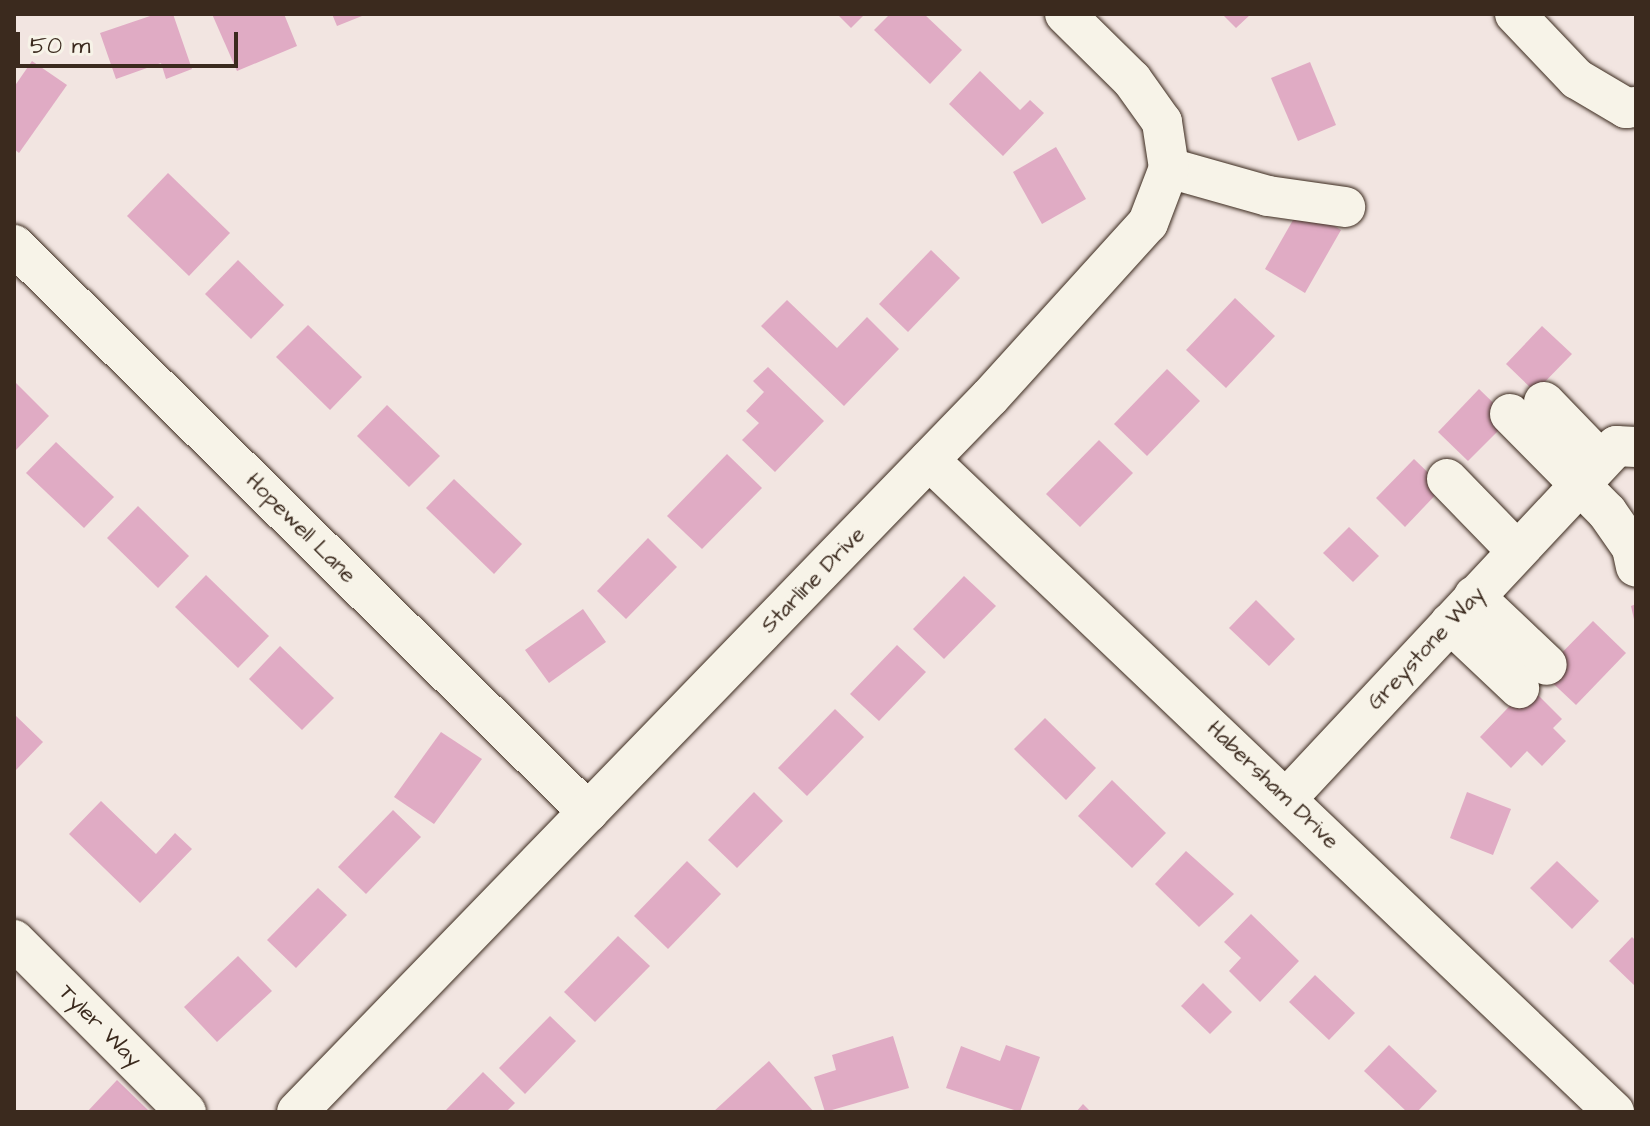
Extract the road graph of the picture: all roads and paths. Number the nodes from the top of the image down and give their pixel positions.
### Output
1 (1065, 14) edge
2 (1515, 14) edge
3 (1636, 107) edge
4 (1169, 168) junction
5 (1345, 207) dead end
6 (14, 245) edge
7 (1527, 408) dead end
8 (929, 460) junction
9 (1596, 473) edge
10 (1447, 479) dead end
11 (1517, 551) junction
12 (1636, 567) edge
13 (1462, 610) junction
14 (1533, 677) dead end
15 (1287, 798) junction
16 (588, 812) junction
17 (14, 940) edge
18 (186, 1112) edge
19 (297, 1112) edge
20 (1614, 1112) edge

1 - 4 street
2 - 3 street
4 - 5 street
4 - 8 street, Starline Drive
6 - 16 street, Hopewell Lane
7 - 9 street
8 - 15 street, Habersham Drive
8 - 16 street, Starline Drive
9 - 11 street, Greystone Way
9 - 12 street
10 - 11 street
11 - 13 street, Greystone Way
13 - 14 street
13 - 15 street, Greystone Way
15 - 20 street, Habersham Drive
16 - 19 street, Starline Drive
17 - 18 street, Tyler Way

